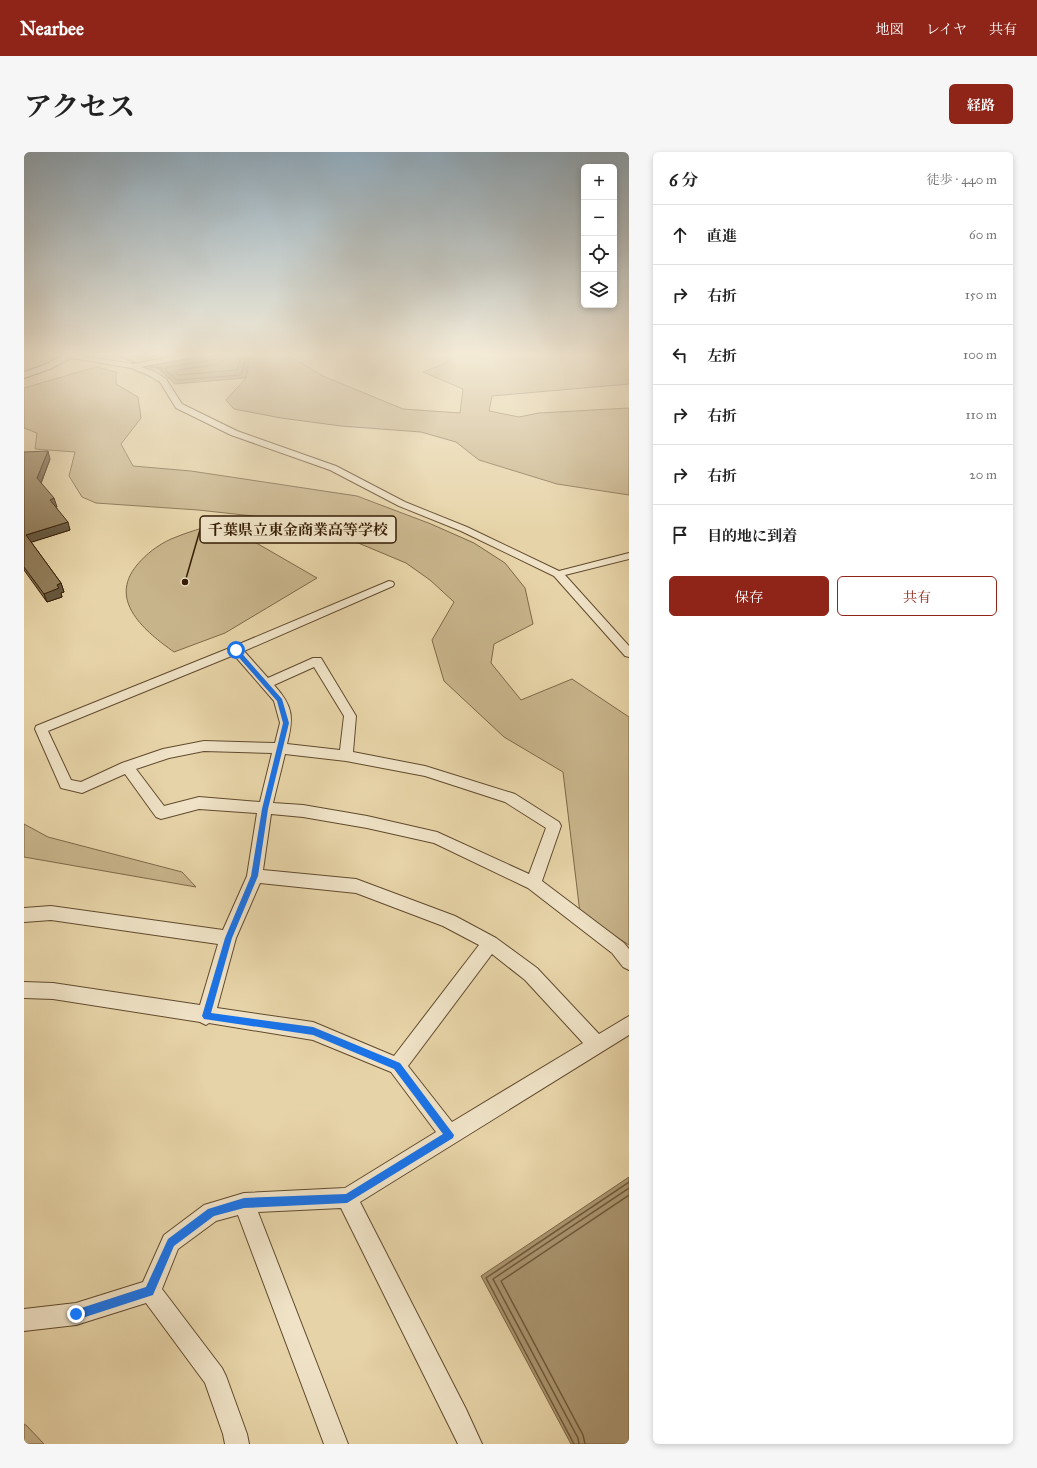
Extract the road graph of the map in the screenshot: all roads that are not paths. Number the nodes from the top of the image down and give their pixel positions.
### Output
1 (195, 414) edge
2 (629, 556) edge
3 (558, 574) junction
4 (390, 584) dead end
5 (236, 650) junction
6 (629, 653) edge
7 (265, 684) junction
8 (279, 748) junction
9 (346, 756) junction
10 (127, 767) junction
11 (265, 809) junction
12 (255, 876) junction
13 (533, 883) junction
14 (24, 915) edge
15 (228, 938) junction
16 (490, 943) junction
17 (629, 962) edge
18 (24, 990) edge
19 (206, 1016) junction
20 (629, 1025) edge
21 (596, 1045) junction
22 (397, 1066) junction
23 (450, 1135) junction
24 (347, 1198) junction
25 (244, 1203) junction
26 (150, 1291) junction
27 (24, 1320) edge
28 (237, 1444) edge
29 (336, 1444) edge
30 (470, 1444) edge

1 - 3 street
2 - 3 street
3 - 6 street
4 - 5 street
5 - 7 street
5 - 10 street
7 - 8 street
7 - 9 street
8 - 9 street
8 - 10 street
8 - 11 street
9 - 13 street
10 - 11 street
11 - 12 street
11 - 13 street
12 - 15 street
12 - 16 street
13 - 17 street
14 - 15 street
15 - 19 street
16 - 21 street
16 - 22 street
18 - 19 street
19 - 22 street
20 - 21 street
21 - 23 street
22 - 23 street
23 - 24 street
24 - 25 street
24 - 30 street
25 - 26 street
25 - 29 street
26 - 27 street
26 - 28 street

